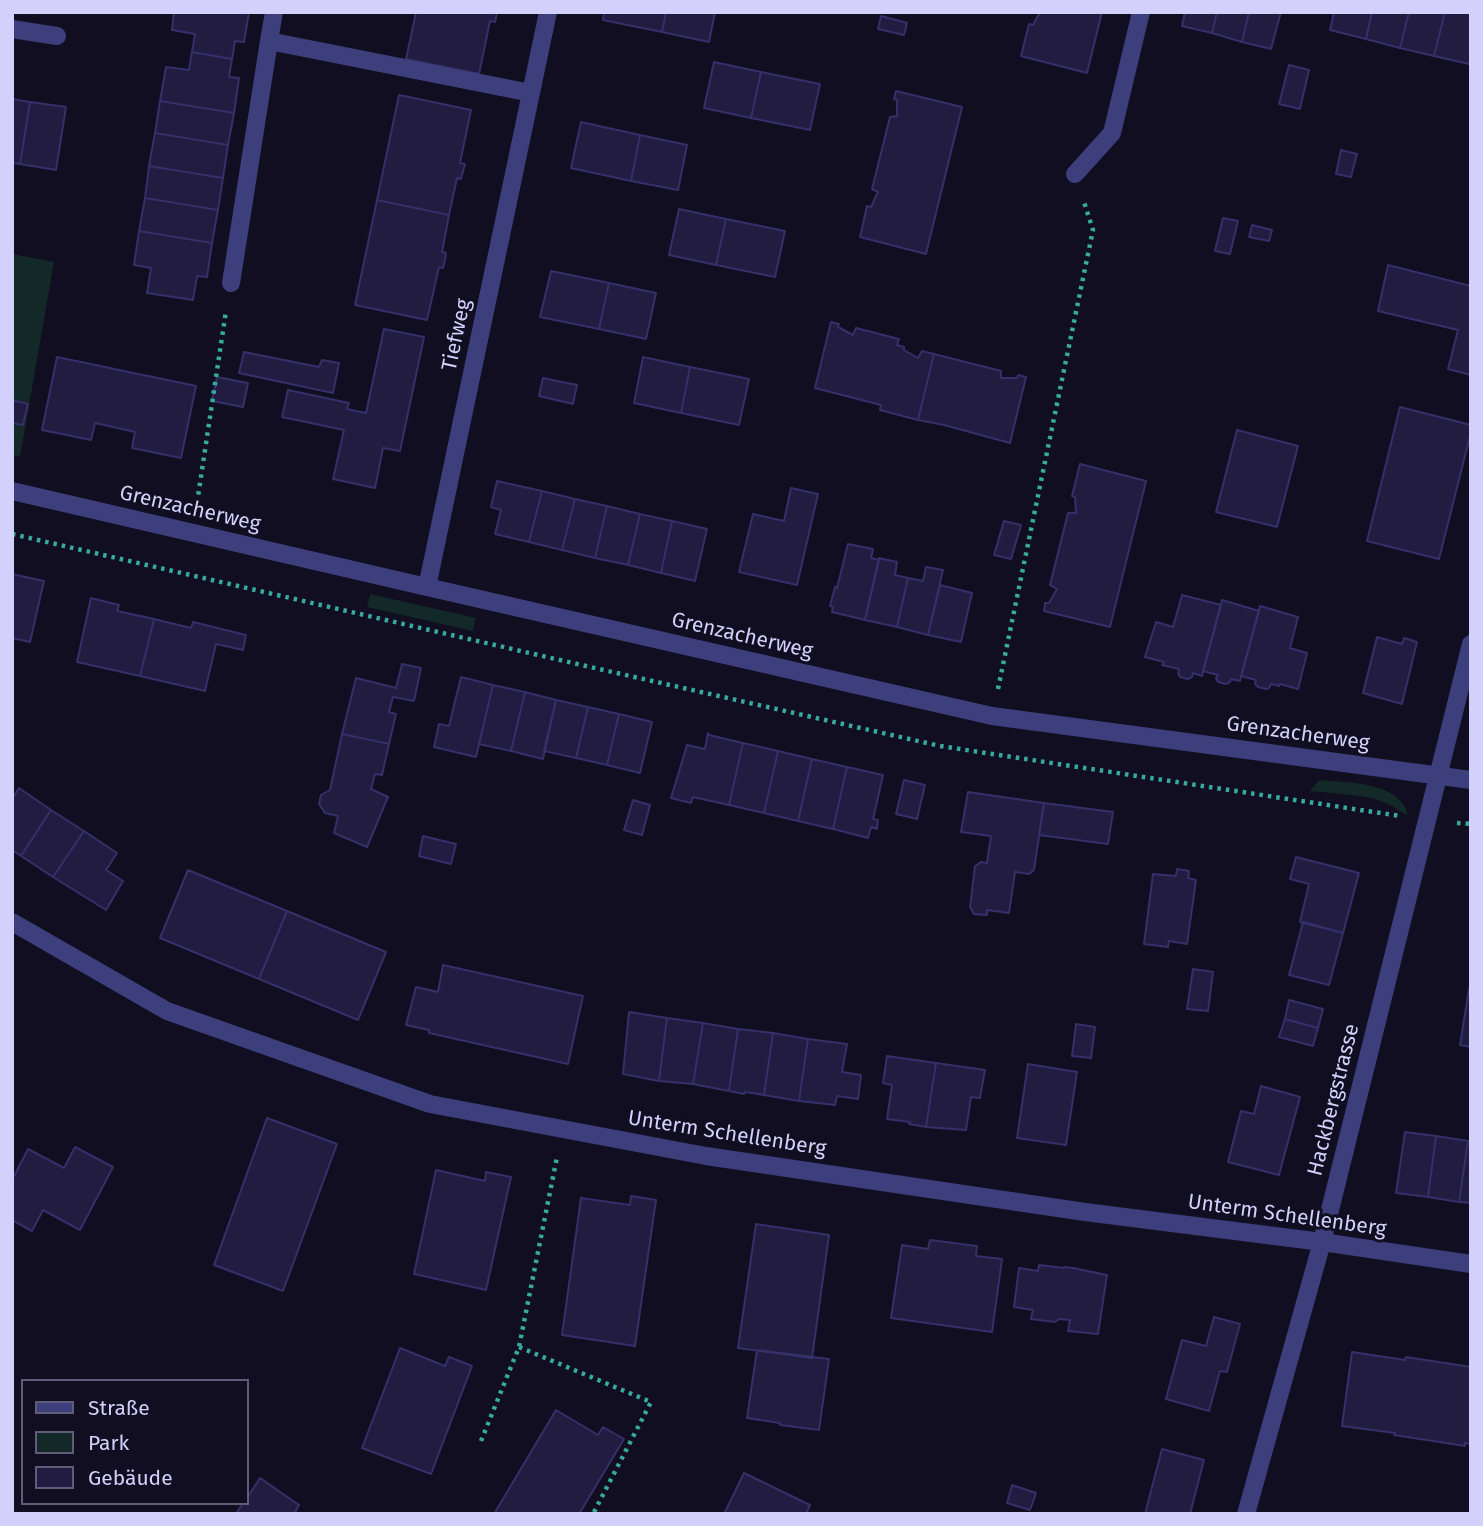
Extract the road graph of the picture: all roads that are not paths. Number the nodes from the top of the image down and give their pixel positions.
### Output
1 (274, 12) edge
2 (548, 12) edge
3 (1142, 12) edge
4 (12, 29) edge
5 (57, 36) dead end
6 (269, 41) junction
7 (531, 93) junction
8 (1075, 174) road end
9 (231, 283) road end
10 (12, 491) edge
11 (427, 587) junction
12 (1471, 644) edge
13 (1438, 776) junction
14 (1471, 779) edge
15 (12, 922) edge
16 (1322, 1242) junction
17 (1471, 1264) edge
18 (1246, 1514) edge

1 - 6 street
2 - 7 street, Tiefweg
3 - 8 street
4 - 5 street
6 - 7 street
6 - 9 street
7 - 11 street, Tiefweg
10 - 11 street, Grenzacherweg
11 - 13 street, Grenzacherweg
12 - 13 street, Hackbergstrasse
13 - 14 street, Grenzacherweg
13 - 16 street, Hackbergstrasse
15 - 16 street, Unterm Schellenberg
16 - 17 street, Unterm Schellenberg
16 - 18 street, Hackbergstrasse

